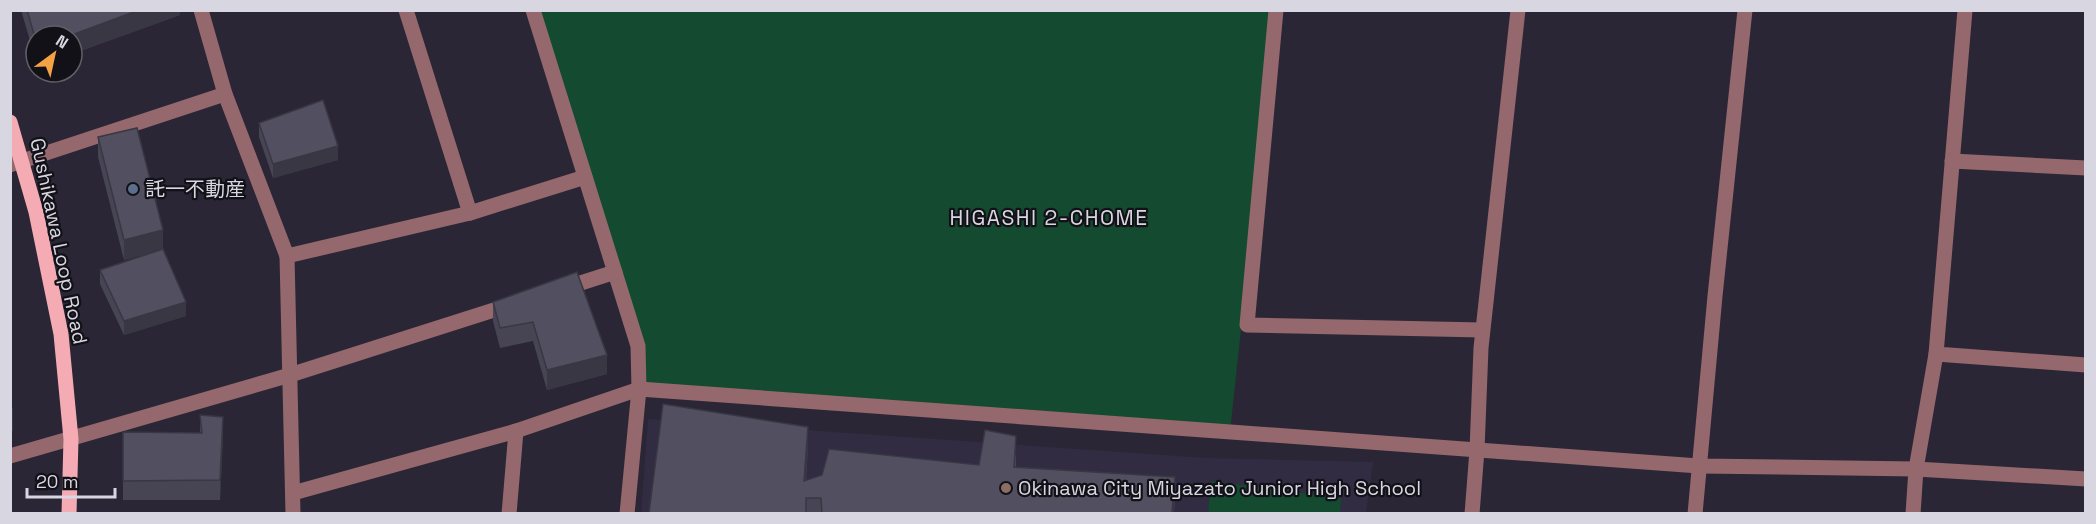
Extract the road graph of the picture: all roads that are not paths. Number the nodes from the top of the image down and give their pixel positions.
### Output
1 (201, 10) edge
2 (406, 10) edge
3 (1276, 10) edge
4 (1518, 10) edge
5 (1745, 10) edge
6 (1965, 10) edge
7 (535, 11) edge
8 (225, 94) junction
9 (10, 122) edge
10 (1953, 161) junction
11 (16, 163) edge
12 (2085, 168) edge
13 (585, 177) junction
14 (470, 213) junction
15 (287, 256) junction
16 (615, 272) junction
17 (547, 293) edge
18 (525, 300) edge
19 (1482, 330) junction
20 (1935, 354) junction
21 (2085, 365) edge
22 (290, 375) junction
23 (639, 389) junction
24 (516, 431) junction
25 (71, 439) junction
26 (1477, 450) junction
27 (10, 456) edge
28 (1699, 466) junction
29 (1916, 469) junction
30 (2085, 478) edge
31 (293, 493) junction
32 (69, 513) edge
33 (293, 513) edge
34 (510, 513) edge
35 (627, 513) edge
36 (1472, 513) edge
37 (1695, 513) edge
38 (1913, 513) edge

1 - 8 street
2 - 14 street
3 - 19 street
4 - 19 street
5 - 28 street
6 - 10 street
7 - 13 street
8 - 11 street
8 - 15 street
9 - 11 main road, Gushikawa Loop Road
10 - 12 street
10 - 20 street
11 - 25 main road, Gushikawa Loop Road
13 - 14 street
13 - 16 street
14 - 15 street
15 - 22 street
16 - 17 street
16 - 23 street
18 - 22 street
19 - 26 street
20 - 21 street
20 - 29 street
22 - 25 street
22 - 31 street
23 - 24 street
23 - 26 street
23 - 35 street
24 - 31 street
24 - 34 street
25 - 27 street
25 - 32 main road, Gushikawa Loop Road
26 - 28 street
26 - 36 street
28 - 29 street
28 - 37 street
29 - 30 street
29 - 38 street
31 - 33 street

